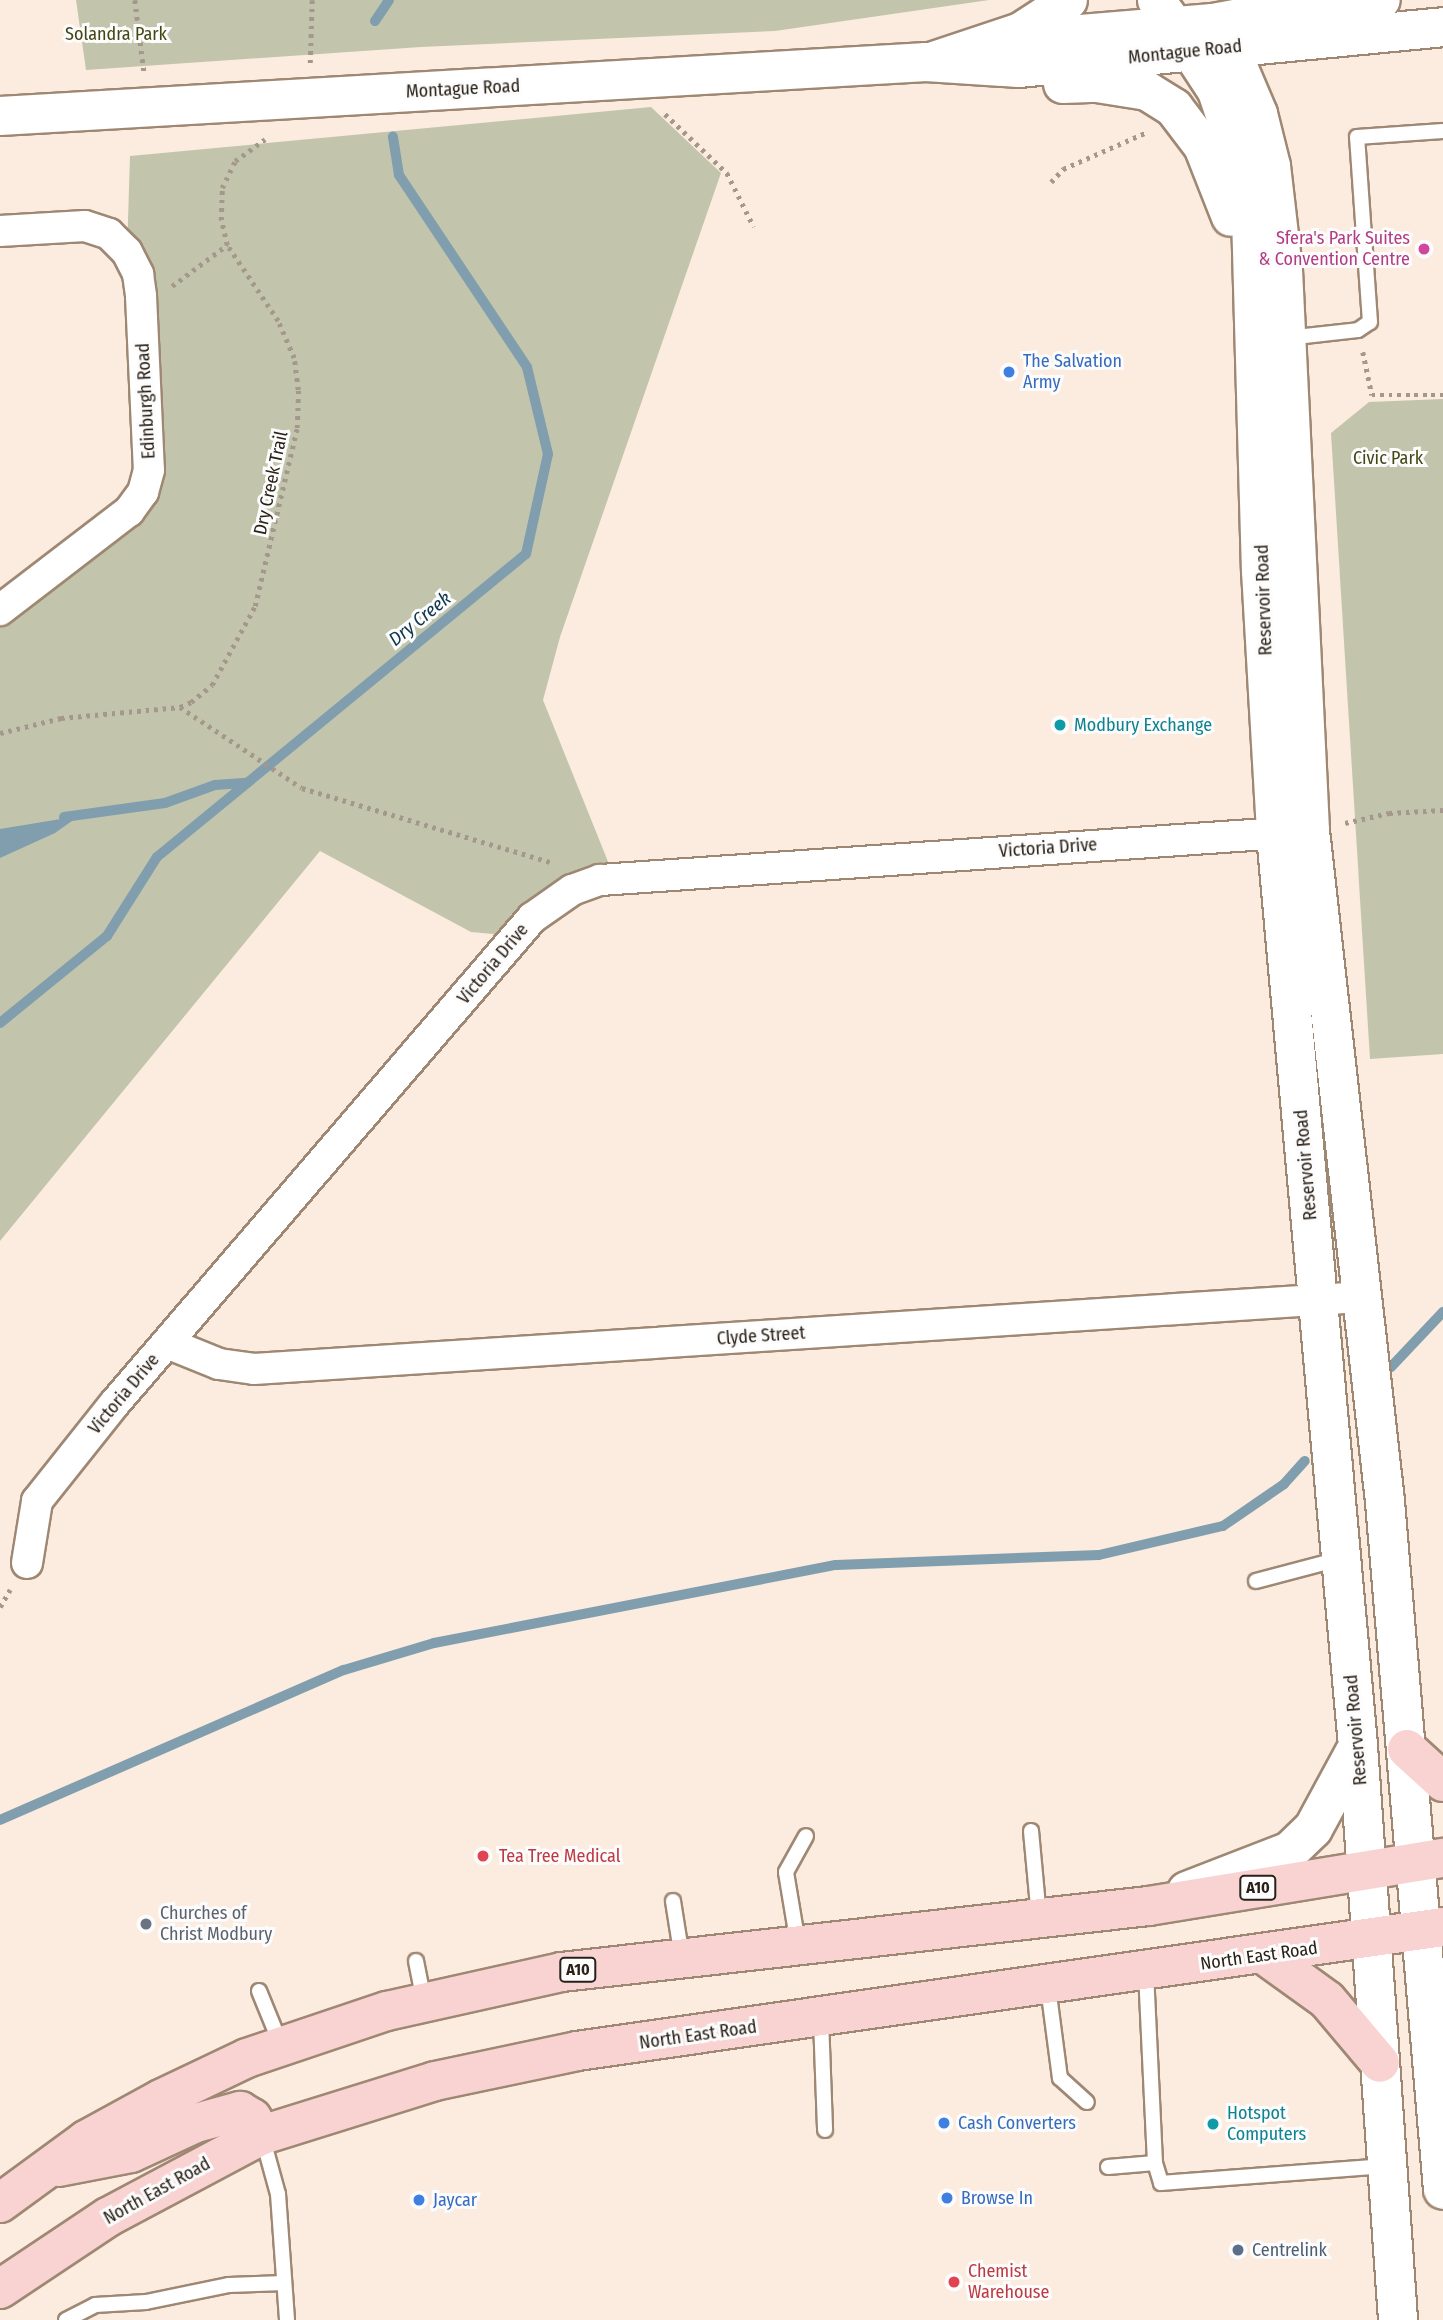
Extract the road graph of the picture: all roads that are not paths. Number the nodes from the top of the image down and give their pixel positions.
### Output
1 (1068, 0) edge
2 (1381, 0) edge
3 (1193, 25) edge
4 (1443, 27) edge
5 (926, 62) junction
6 (0, 116) edge
7 (1443, 131) edge
8 (0, 231) edge
9 (1287, 338) junction
10 (1260, 446) junction
11 (0, 610) edge
12 (1293, 833) junction
13 (1360, 1297) junction
14 (1318, 1300) junction
15 (167, 1343) junction
16 (1341, 1558) junction
17 (27, 1563) dead end
18 (1256, 1580) dead end
19 (1359, 1746) junction
20 (1407, 1749) junction
21 (1443, 1782) edge
22 (1031, 1830) dead end
23 (806, 1836) dead end
24 (1430, 1860) edge
25 (1367, 1870) junction
26 (673, 1901) dead end
27 (1149, 1906) junction
28 (1040, 1918) junction
29 (1432, 1929) edge
30 (1372, 1939) junction
31 (798, 1945) junction
32 (1266, 1956) junction
33 (682, 1958) junction
34 (416, 1961) dead end
35 (1146, 1972) junction
36 (1048, 1985) junction
37 (260, 1991) dead end
38 (425, 2003) junction
39 (821, 2018) junction
40 (281, 2046) junction
41 (1380, 2063) junction
42 (1439, 2070) edge
43 (1087, 2102) dead end
44 (825, 2130) dead end
45 (262, 2135) junction
46 (1155, 2163) junction
47 (1387, 2166) junction
48 (1108, 2167) dead end
49 (46, 2170) junction
50 (1443, 2190) edge
51 (0, 2203) edge
52 (284, 2283) junction
53 (0, 2289) edge
54 (66, 2320) edge
55 (287, 2320) edge
56 (1398, 2320) edge

1 - 5 street
2 - 3 main road, Montague Road
3 - 4 main road, Montague Road
3 - 5 main road, Montague Road
3 - 9 main road, Reservoir Road
3 - 10 main road, Reservoir Road
5 - 6 main road, Montague Road
5 - 10 main road
7 - 9 lane
8 - 11 street, Edinburgh Road
9 - 12 main road, Reservoir Road
10 - 12 main road, Reservoir Road
12 - 13 main road, Reservoir Road
12 - 14 main road, Reservoir Road
12 - 15 street, Victoria Drive
13 - 14 street, Clyde Street
13 - 20 main road, Reservoir Road
14 - 15 street, Clyde Street
14 - 16 main road, Reservoir Road
15 - 17 street, Victoria Drive
16 - 18 lane
16 - 19 main road, Reservoir Road
19 - 25 main road, Reservoir Road
19 - 27 main road
20 - 21 highway
20 - 24 main road, Reservoir Road
22 - 28 lane
23 - 31 lane
24 - 25 highway, A10
24 - 29 main road, Reservoir Road
25 - 27 highway, A10
25 - 30 main road, Reservoir Road
26 - 33 lane
27 - 28 highway, A10
28 - 31 highway, A10
29 - 30 highway, North East Road
29 - 42 main road, Reservoir Road
30 - 32 highway, North East Road
30 - 41 main road, Reservoir Road
31 - 33 highway, A10
32 - 35 highway, North East Road
32 - 41 highway
33 - 38 highway, A10
34 - 38 lane
35 - 36 highway, North East Road
35 - 46 lane
36 - 39 highway, North East Road
36 - 43 lane
37 - 40 lane
38 - 40 highway, A10
39 - 44 lane
39 - 45 highway, North East Road
40 - 49 highway, A10
41 - 47 main road, Reservoir Road
42 - 50 main road, Reservoir Road
45 - 49 highway
45 - 52 lane
45 - 53 highway, North East Road
46 - 47 lane
46 - 48 lane
47 - 56 main road, Reservoir Road
49 - 51 highway, A10
52 - 54 lane
52 - 55 lane

